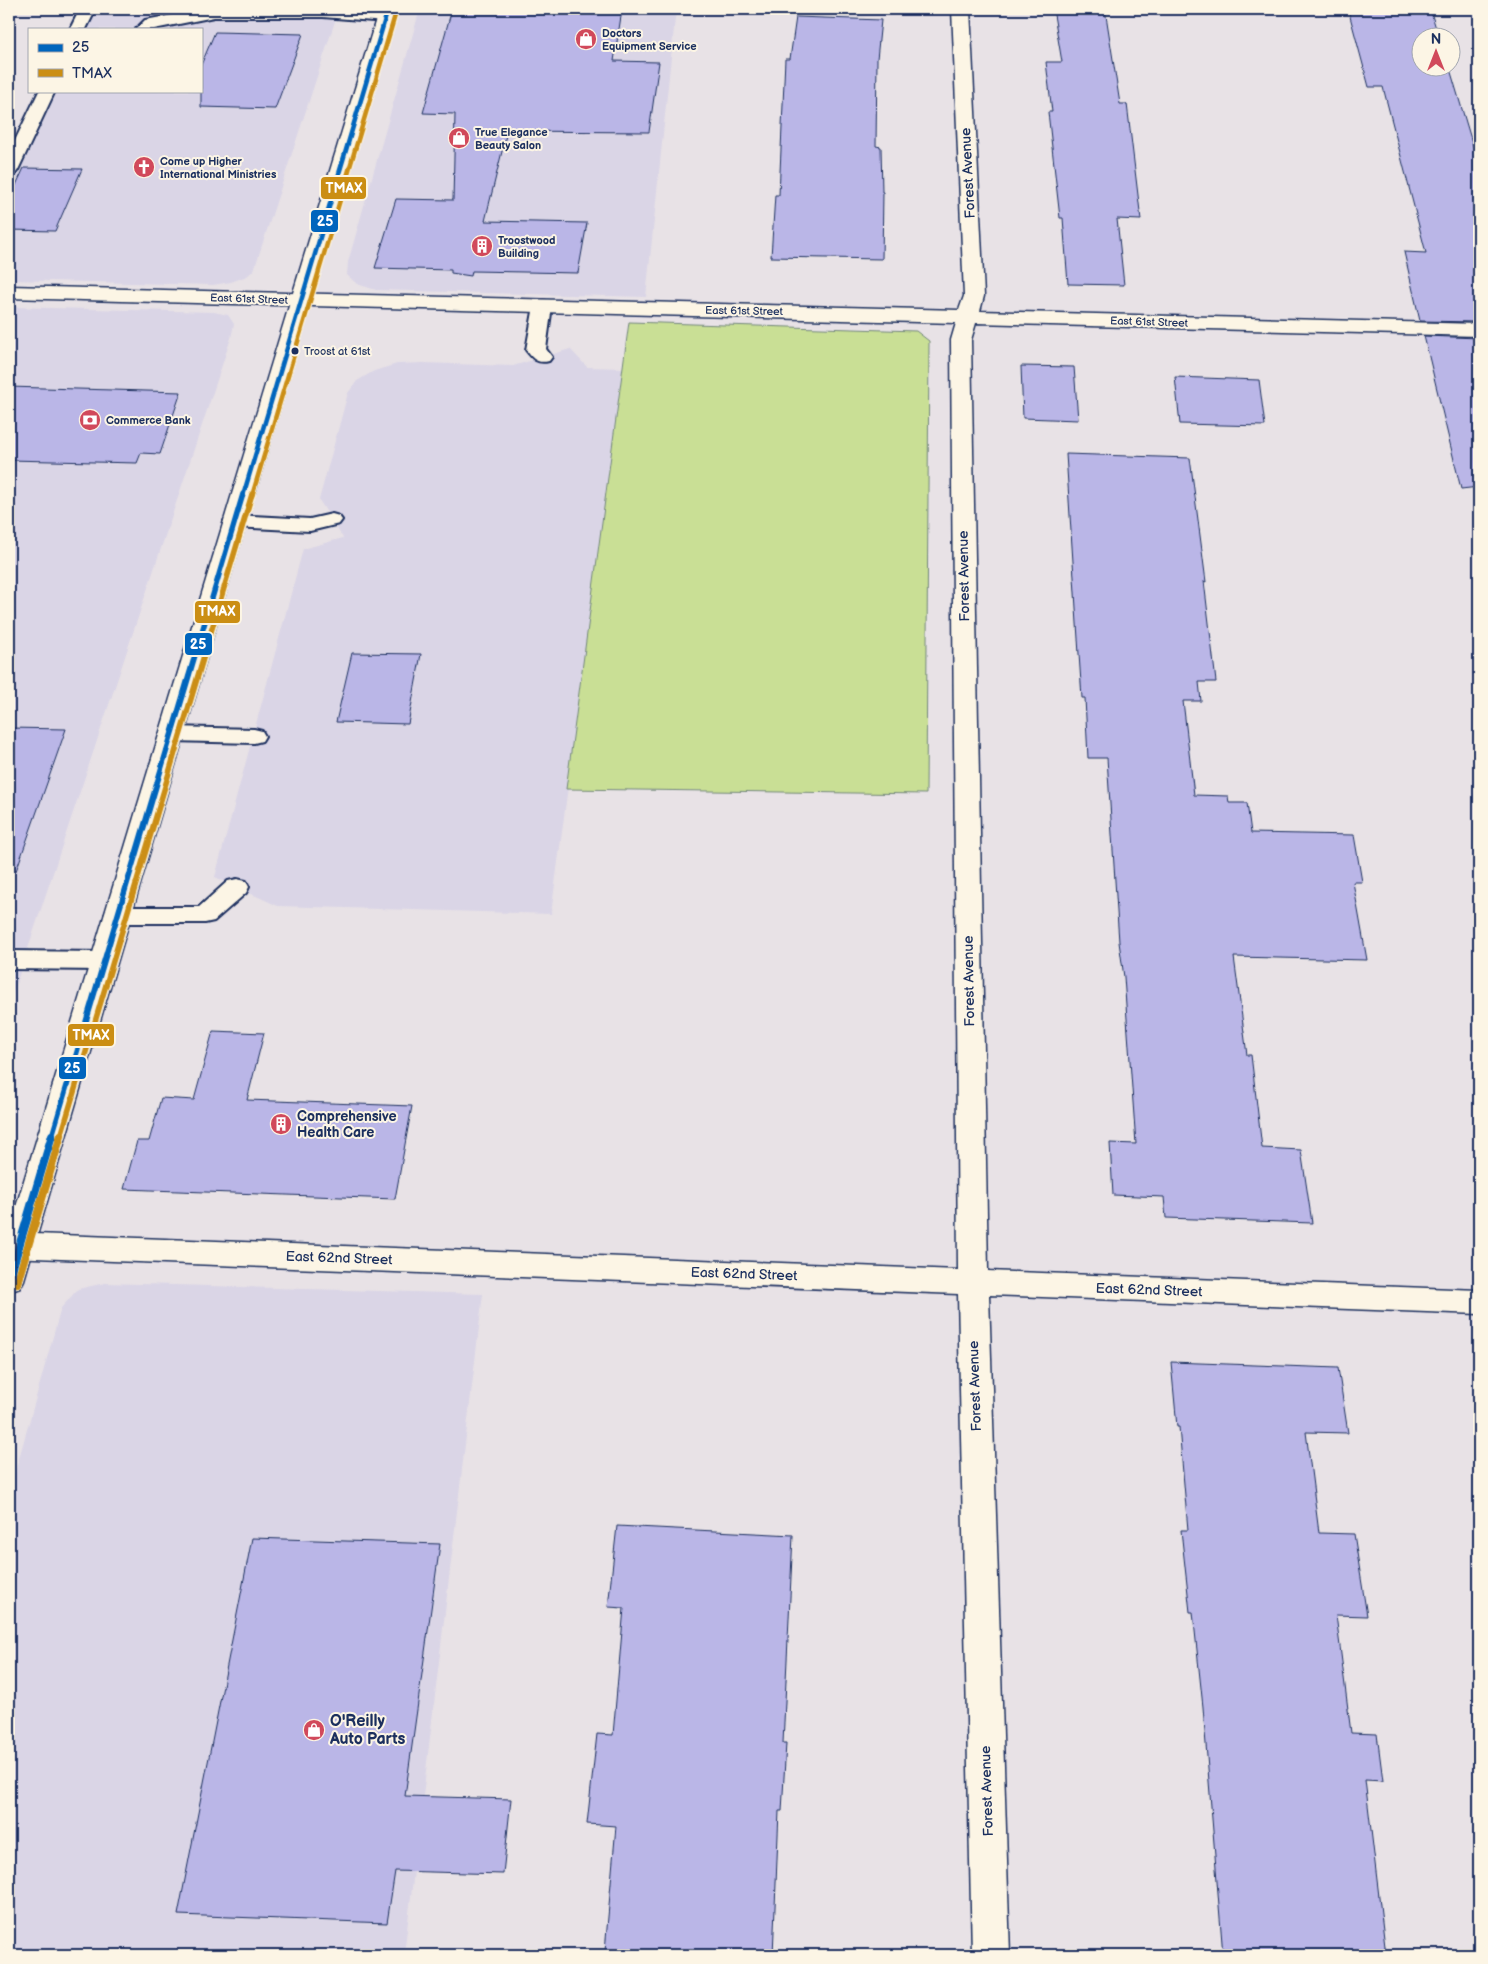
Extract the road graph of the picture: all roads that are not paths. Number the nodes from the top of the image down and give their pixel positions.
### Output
1 (88, 9) edge
2 (961, 9) edge
3 (387, 13) edge
4 (78, 28) edge
5 (145, 28) edge
6 (47, 92) edge
7 (9, 170) edge
8 (9, 292) edge
9 (300, 300) junction
10 (543, 306) junction
11 (968, 317) junction
12 (1479, 330) edge
13 (542, 357) dead end
14 (332, 520) dead end
15 (234, 521) junction
16 (171, 734) junction
17 (254, 736) dead end
18 (237, 887) dead end
19 (117, 915) junction
20 (9, 960) edge
21 (104, 961) junction
22 (14, 1245) edge
23 (9, 1280) edge
24 (973, 1283) junction
25 (1479, 1302) edge
26 (991, 1955) edge

1 - 4 lane
2 - 11 street, Forest Avenue
3 - 5 lane
3 - 9 street
6 - 7 lane
8 - 9 street, East 61st Street
9 - 10 street, East 61st Street
9 - 15 street
10 - 11 street, East 61st Street
10 - 13 lane
11 - 12 street, East 61st Street
11 - 24 street, Forest Avenue
14 - 15 lane
15 - 16 street
16 - 17 lane
16 - 19 street
18 - 19 lane
19 - 21 street
20 - 21 lane
21 - 22 street
22 - 23 street
22 - 24 street, East 62nd Street
24 - 25 street, East 62nd Street
24 - 26 street, Forest Avenue

